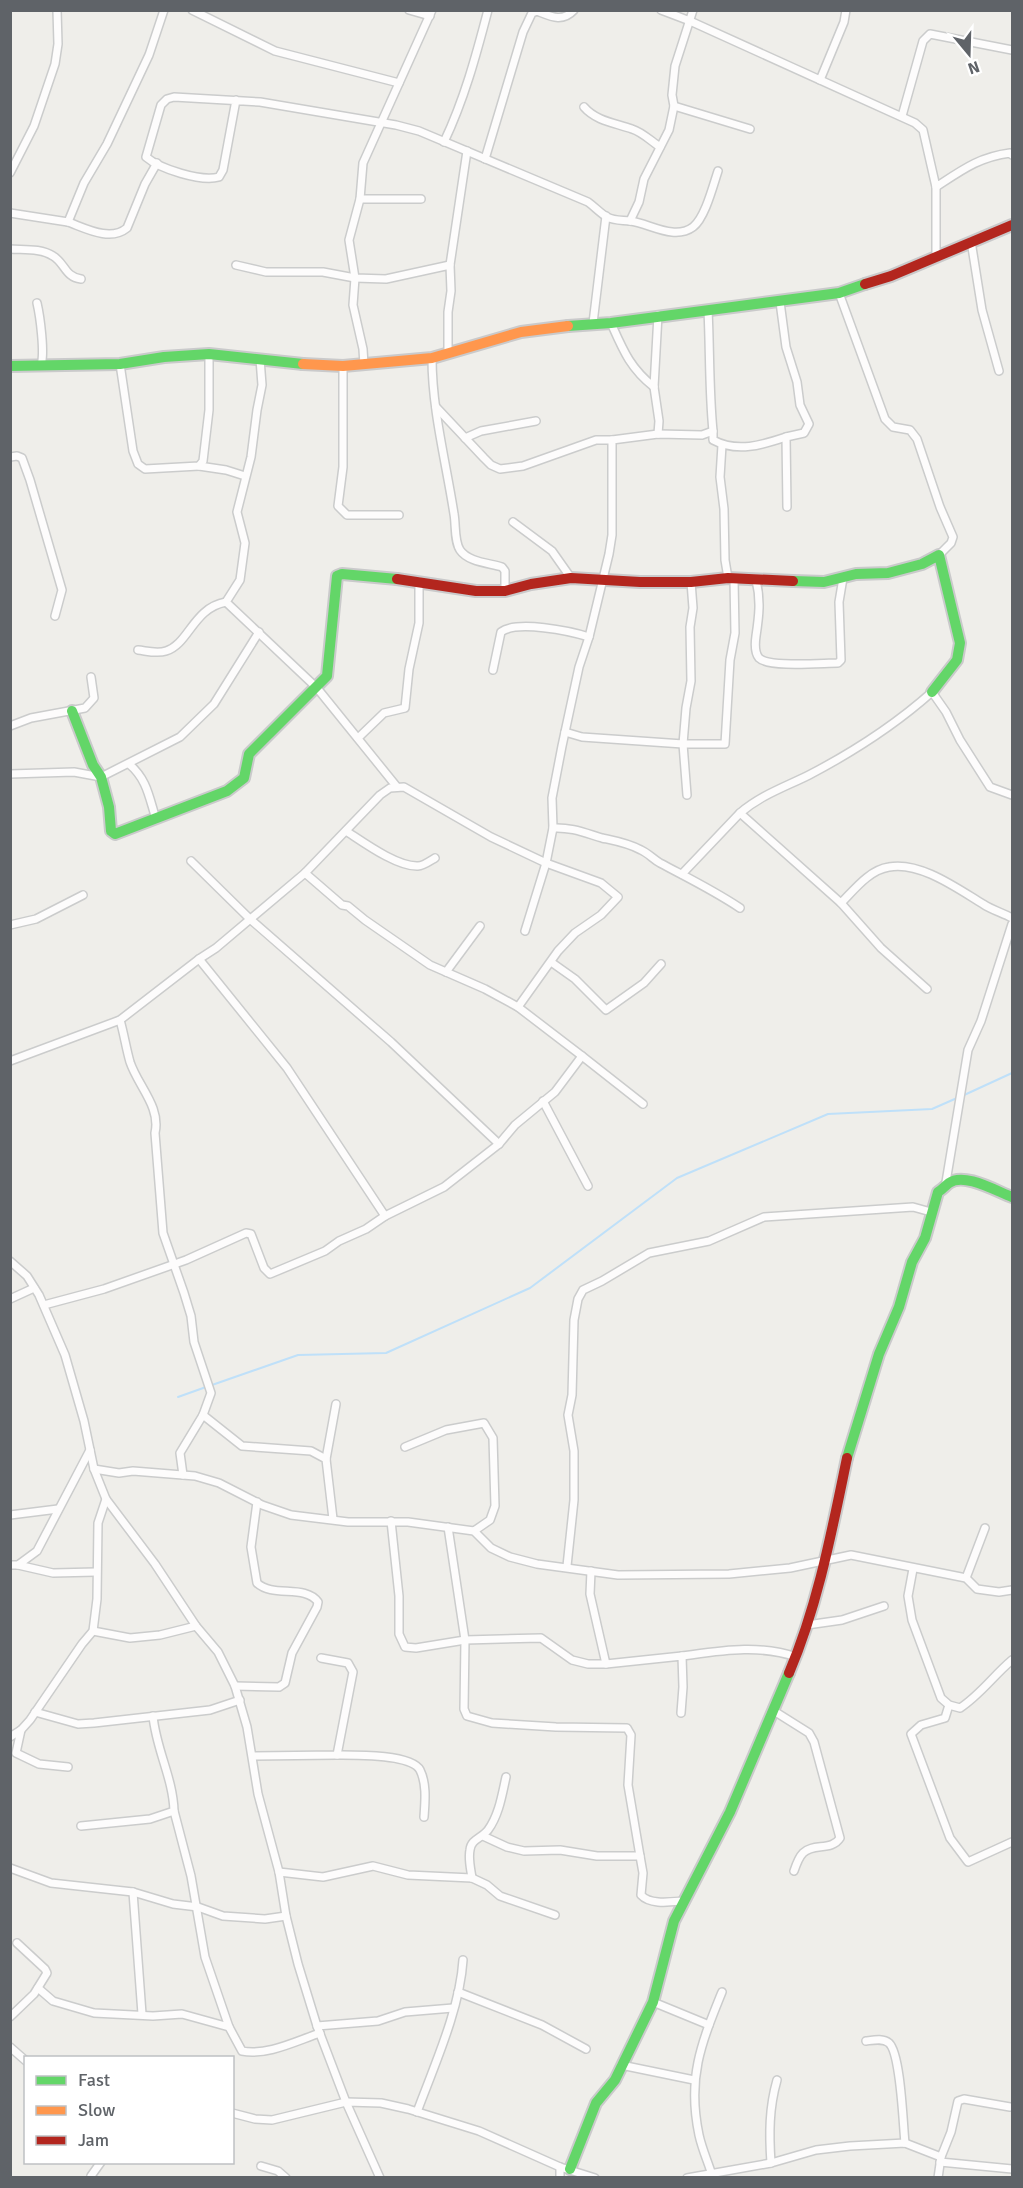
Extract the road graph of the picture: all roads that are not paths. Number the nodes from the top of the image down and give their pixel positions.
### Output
1 (57, 10) edge
2 (165, 10) edge
3 (192, 10) edge
4 (409, 10) edge
5 (488, 10) edge
6 (574, 10) edge
7 (661, 10) edge
8 (693, 10) edge
9 (846, 10) edge
10 (431, 13) edge
11 (690, 21) junction
12 (1012, 50) edge
13 (820, 80) junction
14 (399, 83) junction
15 (236, 100) junction
16 (674, 106) junction
17 (584, 107) dead end
18 (902, 116) junction
19 (382, 123) junction
20 (750, 129) dead end
21 (444, 142) junction
22 (660, 147) junction
23 (467, 151) junction
24 (1012, 155) edge
25 (485, 159) junction
26 (157, 163) junction
27 (718, 171) dead end
28 (10, 173) edge
29 (936, 187) junction
30 (360, 199) junction
31 (421, 199) dead end
32 (10, 213) edge
33 (606, 216) junction
34 (630, 221) junction
35 (68, 222) junction
36 (1012, 225) edge
37 (971, 241) junction
38 (10, 249) edge
39 (936, 258) junction
40 (450, 265) junction
41 (236, 266) dead end
42 (355, 278) junction
43 (81, 279) dead end
44 (839, 292) junction
45 (780, 302) junction
46 (37, 303) dead end
47 (708, 310) junction
48 (658, 315) junction
49 (593, 323) junction
50 (611, 323) junction
51 (209, 354) junction
52 (447, 354) junction
53 (432, 358) junction
54 (260, 359) junction
55 (120, 364) junction
56 (41, 365) junction
57 (343, 365) junction
58 (363, 365) junction
59 (10, 366) edge
60 (999, 370) dead end
61 (654, 387) junction
62 (436, 406) junction
63 (536, 421) dead end
64 (713, 430) junction
65 (657, 434) junction
66 (786, 437) junction
67 (465, 438) junction
68 (612, 440) junction
69 (722, 445) junction
70 (10, 457) edge
71 (200, 466) junction
72 (245, 476) junction
73 (787, 507) dead end
74 (399, 515) dead end
75 (513, 522) dead end
76 (939, 555) junction
77 (571, 578) junction
78 (731, 578) junction
79 (843, 578) junction
80 (604, 580) junction
81 (756, 580) junction
82 (419, 581) junction
83 (692, 582) junction
84 (505, 591) junction
85 (226, 602) junction
86 (55, 616) dead end
87 (259, 632) junction
88 (589, 637) junction
89 (138, 650) dead end
90 (493, 669) dead end
91 (91, 676) dead end
92 (317, 688) junction
93 (932, 692) junction
94 (72, 711) junction
95 (10, 726) edge
96 (565, 732) junction
97 (358, 738) junction
98 (683, 744) junction
99 (129, 764) junction
100 (10, 774) edge
101 (101, 777) junction
102 (397, 787) junction
103 (687, 795) dead end
104 (1012, 795) edge
105 (740, 813) junction
106 (156, 819) junction
107 (553, 828) junction
108 (346, 831) junction
109 (435, 858) dead end
110 (191, 861) dead end
111 (546, 863) junction
112 (305, 873) junction
113 (682, 874) junction
114 (83, 895) dead end
115 (841, 903) junction
116 (740, 908) dead end
117 (1012, 918) edge
118 (250, 919) junction
119 (1012, 924) edge
120 (10, 925) edge
121 (480, 926) dead end
122 (525, 931) dead end
123 (199, 959) junction
124 (551, 962) junction
125 (661, 964) dead end
126 (446, 972) junction
127 (927, 988) dead end
128 (518, 1007) junction
129 (120, 1020) junction
130 (582, 1056) junction
131 (10, 1061) edge
132 (543, 1101) junction
133 (643, 1104) dead end
134 (498, 1144) junction
135 (588, 1186) dead end
136 (944, 1189) junction
137 (1012, 1197) edge
138 (931, 1212) junction
139 (385, 1216) junction
140 (10, 1261) edge
141 (174, 1264) junction
142 (34, 1288) junction
143 (10, 1299) edge
144 (44, 1305) junction
145 (336, 1404) dead end
146 (203, 1415) junction
147 (405, 1447) dead end
148 (90, 1450) junction
149 (326, 1459) junction
150 (94, 1469) junction
151 (119, 1473) junction
152 (183, 1474) junction
153 (98, 1481) junction
154 (106, 1499) junction
155 (257, 1502) junction
156 (58, 1509) junction
157 (10, 1515) edge
158 (333, 1520) junction
159 (391, 1521) junction
160 (448, 1527) junction
161 (985, 1528) dead end
162 (474, 1531) junction
163 (823, 1560) junction
164 (14, 1565) edge
165 (567, 1566) junction
166 (914, 1569) junction
167 (591, 1571) junction
168 (96, 1572) junction
169 (966, 1578) junction
170 (1012, 1590) edge
171 (884, 1606) dead end
172 (807, 1625) junction
173 (196, 1626) junction
174 (93, 1631) junction
175 (465, 1640) junction
176 (682, 1656) junction
177 (796, 1657) junction
178 (321, 1659) dead end
179 (1012, 1660) edge
180 (606, 1664) junction
181 (235, 1686) junction
182 (240, 1700) junction
183 (950, 1705) junction
184 (774, 1711) junction
185 (35, 1712) junction
186 (681, 1713) dead end
187 (153, 1716) junction
188 (21, 1730) junction
189 (10, 1737) edge
190 (338, 1755) junction
191 (253, 1756) junction
192 (68, 1767) dead end
193 (506, 1777) dead end
194 (174, 1812) junction
195 (424, 1817) dead end
196 (81, 1826) dead end
197 (483, 1836) junction
198 (1012, 1842) edge
199 (640, 1856) junction
200 (10, 1868) edge
201 (794, 1871) dead end
202 (279, 1872) junction
203 (472, 1878) junction
204 (133, 1892) junction
205 (683, 1901) junction
206 (198, 1907) junction
207 (555, 1915) dead end
208 (286, 1916) junction
209 (17, 1943) dead end
210 (463, 1960) dead end
211 (38, 1988) junction
212 (458, 1992) junction
213 (722, 1992) dead end
214 (653, 2002) junction
215 (453, 2008) junction
216 (142, 2014) junction
217 (10, 2017) edge
218 (709, 2025) junction
219 (229, 2027) junction
220 (319, 2029) junction
221 (866, 2041) dead end
222 (10, 2047) edge
223 (586, 2049) dead end
224 (24, 2059) edge
225 (621, 2065) junction
226 (694, 2080) junction
227 (777, 2080) dead end
228 (345, 2102) junction
229 (1010, 2107) dead end
230 (417, 2112) junction
231 (234, 2114) edge
232 (905, 2143) junction
233 (941, 2159) junction
234 (771, 2163) junction
235 (100, 2164) edge
236 (261, 2166) dead end
237 (565, 2168) junction
238 (1012, 2169) edge
239 (712, 2175) edge
240 (91, 2176) edge
241 (286, 2178) edge
242 (380, 2178) edge
243 (561, 2178) edge
244 (595, 2178) edge
245 (687, 2178) edge
246 (938, 2178) edge

1 - 28 street
2 - 35 street
3 - 14 street
4 - 10 street
5 - 21 street
6 - 25 street
7 - 11 street
8 - 11 street
9 - 13 street
10 - 14 street
11 - 13 street
11 - 16 street
12 - 18 street
13 - 18 street
14 - 19 street
15 - 19 street
15 - 26 street
15 - 26 street
16 - 20 street
16 - 22 street
17 - 22 street
18 - 29 street
19 - 21 street
19 - 30 street
21 - 23 street
22 - 34 street
23 - 25 street
23 - 40 street
24 - 29 street
25 - 33 street
26 - 35 street
27 - 34 street
29 - 39 street
30 - 31 street
30 - 42 street
32 - 35 street
33 - 34 street
33 - 49 street
36 - 37 street
37 - 39 street
37 - 60 street
38 - 43 street
39 - 44 street
40 - 42 street
40 - 52 street
41 - 42 street
42 - 58 street
44 - 45 street
44 - 76 street
45 - 47 street
45 - 66 street
46 - 56 street
47 - 48 street
47 - 64 street
48 - 50 street
48 - 61 street
49 - 50 street
49 - 52 street
50 - 61 street
51 - 54 street
51 - 55 street
51 - 71 street
52 - 53 street
53 - 58 street
53 - 62 street
54 - 57 street
54 - 72 street
55 - 56 street
55 - 71 street
56 - 59 street
57 - 58 street
57 - 74 street
61 - 65 street
62 - 67 street
62 - 84 street
63 - 67 street
64 - 65 street
64 - 69 street
65 - 68 street
66 - 69 street
66 - 73 street
67 - 68 street
68 - 80 street
69 - 78 street
70 - 86 street
71 - 72 street
72 - 85 street
75 - 77 street
76 - 79 street
76 - 93 street
77 - 80 street
77 - 84 street
78 - 81 street
78 - 83 street
78 - 98 street
79 - 81 street
79 - 81 street
80 - 83 street
80 - 88 street
82 - 84 street
82 - 92 street
82 - 97 street
83 - 98 street
85 - 87 street
85 - 89 street
87 - 92 street
87 - 99 street
88 - 90 street
88 - 96 street
91 - 94 street
92 - 97 street
92 - 106 street
93 - 104 street
93 - 105 street
94 - 95 street
94 - 101 street
96 - 98 street
96 - 107 street
97 - 102 street
98 - 103 street
99 - 101 street
99 - 106 street
100 - 101 street
101 - 106 street
102 - 108 street
102 - 111 street
105 - 113 street
105 - 115 street
107 - 111 street
107 - 113 street
108 - 109 street
108 - 112 street
110 - 118 street
111 - 122 street
111 - 124 street
112 - 118 street
112 - 126 street
113 - 116 street
114 - 120 street
115 - 117 street
115 - 127 street
118 - 123 street
118 - 134 street
119 - 136 street
121 - 126 street
123 - 129 street
123 - 139 street
124 - 125 street
124 - 128 street
126 - 128 street
128 - 130 street
129 - 131 street
129 - 141 street
130 - 132 street
130 - 133 street
132 - 134 street
132 - 135 street
134 - 139 street
136 - 137 street
136 - 138 street
138 - 163 street
138 - 165 street
139 - 141 street
140 - 142 street
141 - 144 street
141 - 146 street
142 - 143 street
142 - 144 street
144 - 148 street
145 - 149 street
146 - 149 street
146 - 152 street
147 - 162 street
148 - 150 street
148 - 156 street
149 - 158 street
150 - 151 street
150 - 153 street
151 - 152 street
151 - 153 street
152 - 155 street
153 - 154 street
154 - 168 street
154 - 173 street
155 - 158 street
155 - 181 street
156 - 157 street
156 - 164 street
158 - 159 street
159 - 160 street
159 - 175 street
160 - 162 street
160 - 175 street
161 - 169 street
162 - 165 street
163 - 166 street
163 - 167 street
163 - 172 street
164 - 168 street
165 - 167 street
166 - 169 street
166 - 183 street
167 - 180 street
168 - 174 street
169 - 170 street
171 - 172 street
172 - 177 street
173 - 174 street
173 - 181 street
174 - 185 street
175 - 180 street
175 - 199 street
176 - 177 street
176 - 180 street
176 - 186 street
177 - 184 street
178 - 190 street
179 - 183 street
181 - 182 street
182 - 187 street
182 - 191 street
183 - 198 street
184 - 201 street
184 - 205 street
185 - 187 street
185 - 188 street
187 - 194 street
188 - 189 street
188 - 192 street
190 - 191 street
190 - 195 street
191 - 202 street
193 - 197 street
194 - 196 street
194 - 206 street
197 - 199 street
197 - 203 street
199 - 205 street
200 - 204 street
202 - 203 street
202 - 208 street
203 - 207 street
204 - 206 street
204 - 216 street
205 - 214 street
206 - 208 street
206 - 219 street
208 - 220 street
209 - 211 street
210 - 212 street
211 - 216 street
211 - 217 street
212 - 215 street
212 - 223 street
213 - 218 street
214 - 218 street
214 - 225 street
215 - 220 street
215 - 230 street
216 - 219 street
218 - 226 street
219 - 220 street
220 - 228 street
221 - 232 street
222 - 224 street
225 - 226 street
225 - 237 street
226 - 239 street
227 - 234 street
228 - 230 street
228 - 231 street
228 - 242 street
229 - 233 street
230 - 237 street
232 - 233 street
232 - 234 street
233 - 238 street
233 - 246 street
234 - 239 street
235 - 240 street
236 - 241 street
237 - 243 street
237 - 244 street
239 - 245 street

